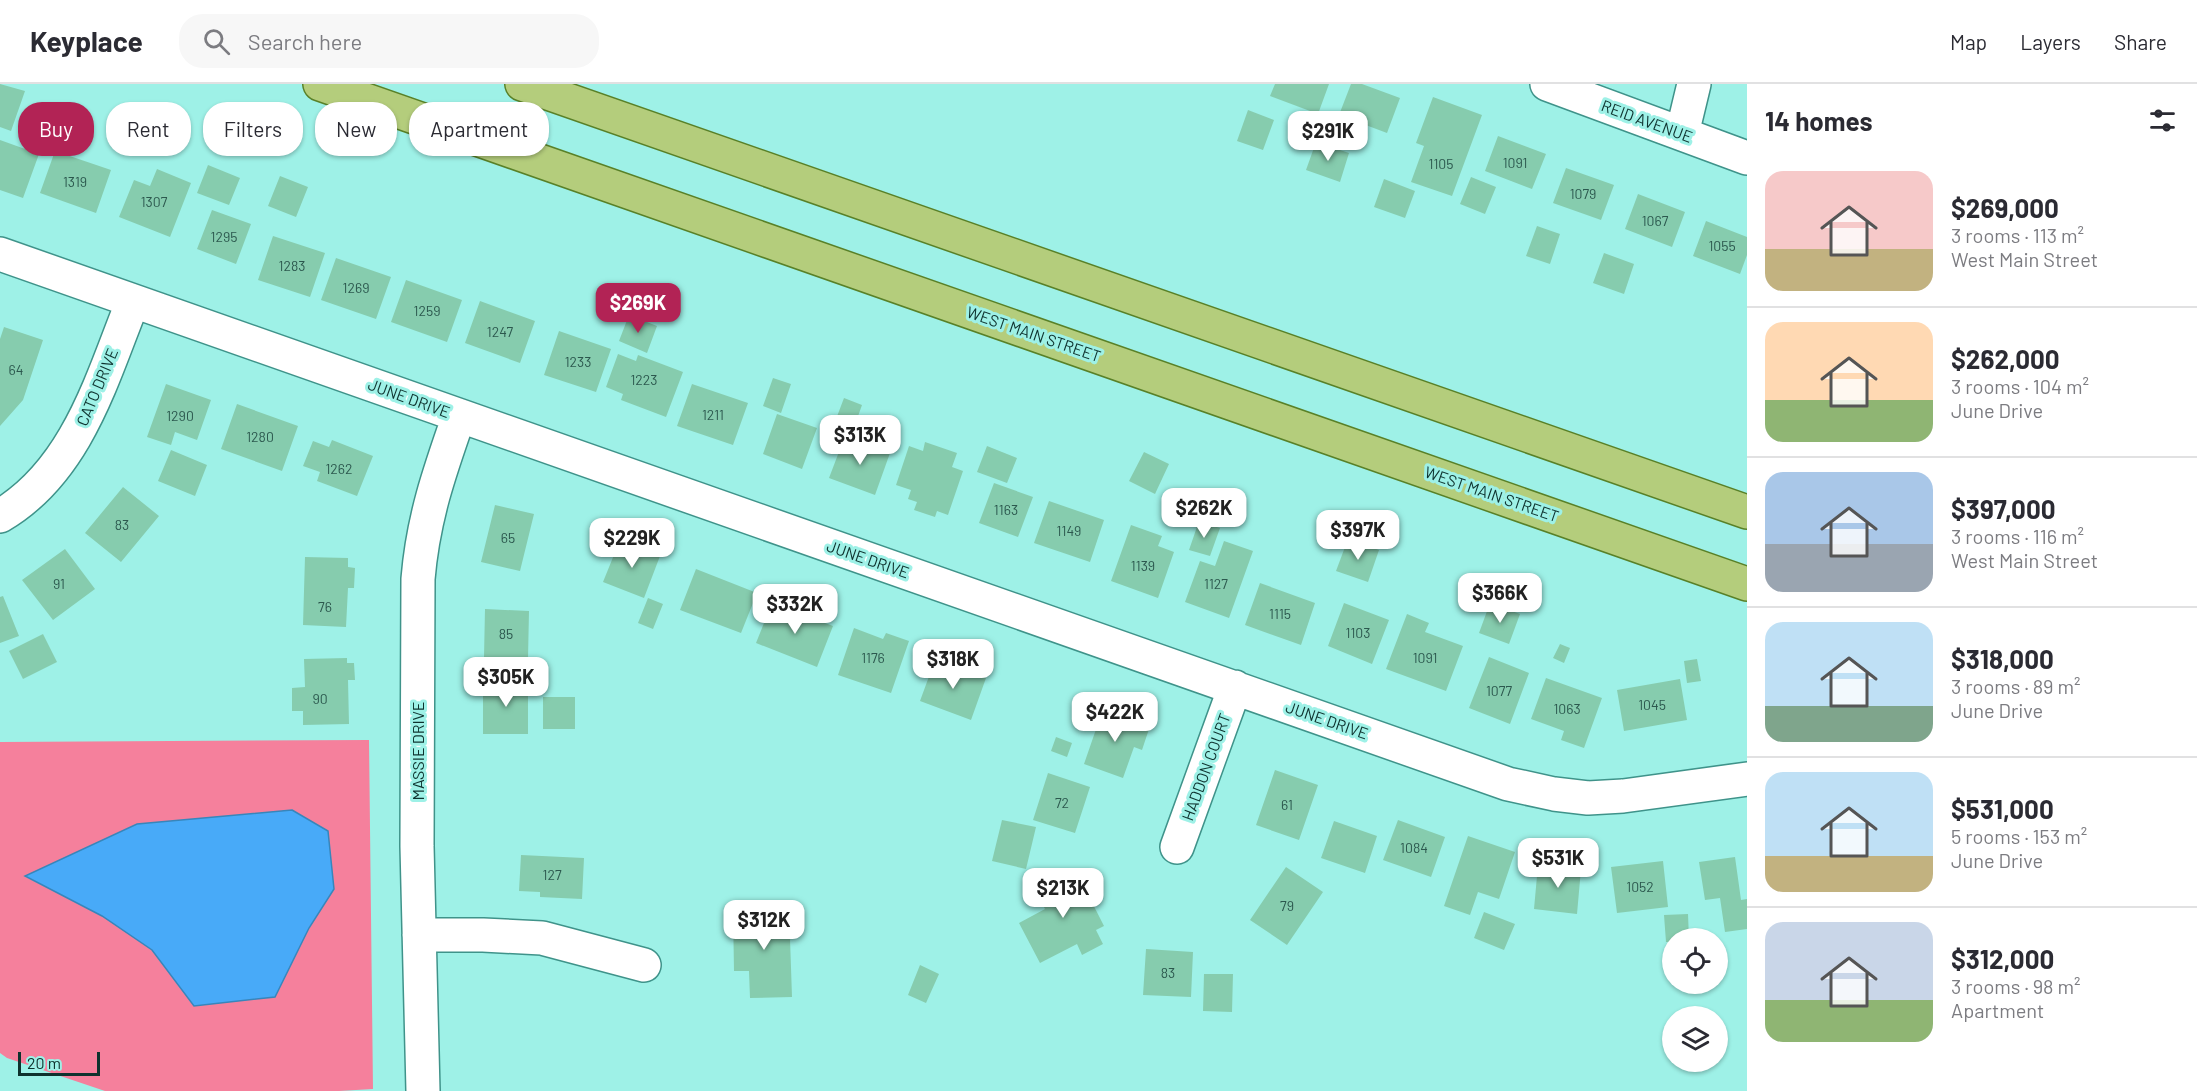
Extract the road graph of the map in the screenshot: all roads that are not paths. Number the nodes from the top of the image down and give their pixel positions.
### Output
1 (320, 84) edge
2 (522, 84) edge
3 (1546, 84) edge
4 (1694, 84) edge
5 (1682, 134) junction
6 (1747, 158) edge
7 (0, 254) edge
8 (133, 301) junction
9 (459, 416) junction
10 (1747, 512) edge
11 (0, 516) edge
12 (1747, 584) edge
13 (1235, 687) junction
14 (1747, 779) edge
15 (1178, 848) dead end
16 (419, 935) junction
17 (644, 965) dead end
18 (423, 1091) edge

1 - 12 main road, WEST MAIN STREET
2 - 10 main road
3 - 5 street, REID AVENUE
4 - 5 street
5 - 6 street, REID AVENUE
7 - 8 street, JUNE DRIVE
8 - 9 street, JUNE DRIVE
8 - 11 street, CATO DRIVE
9 - 13 street, JUNE DRIVE
9 - 16 street, MASSIE DRIVE
13 - 14 street, JUNE DRIVE
13 - 15 street, HADDON COURT
16 - 17 street
16 - 18 street, MASSIE DRIVE

